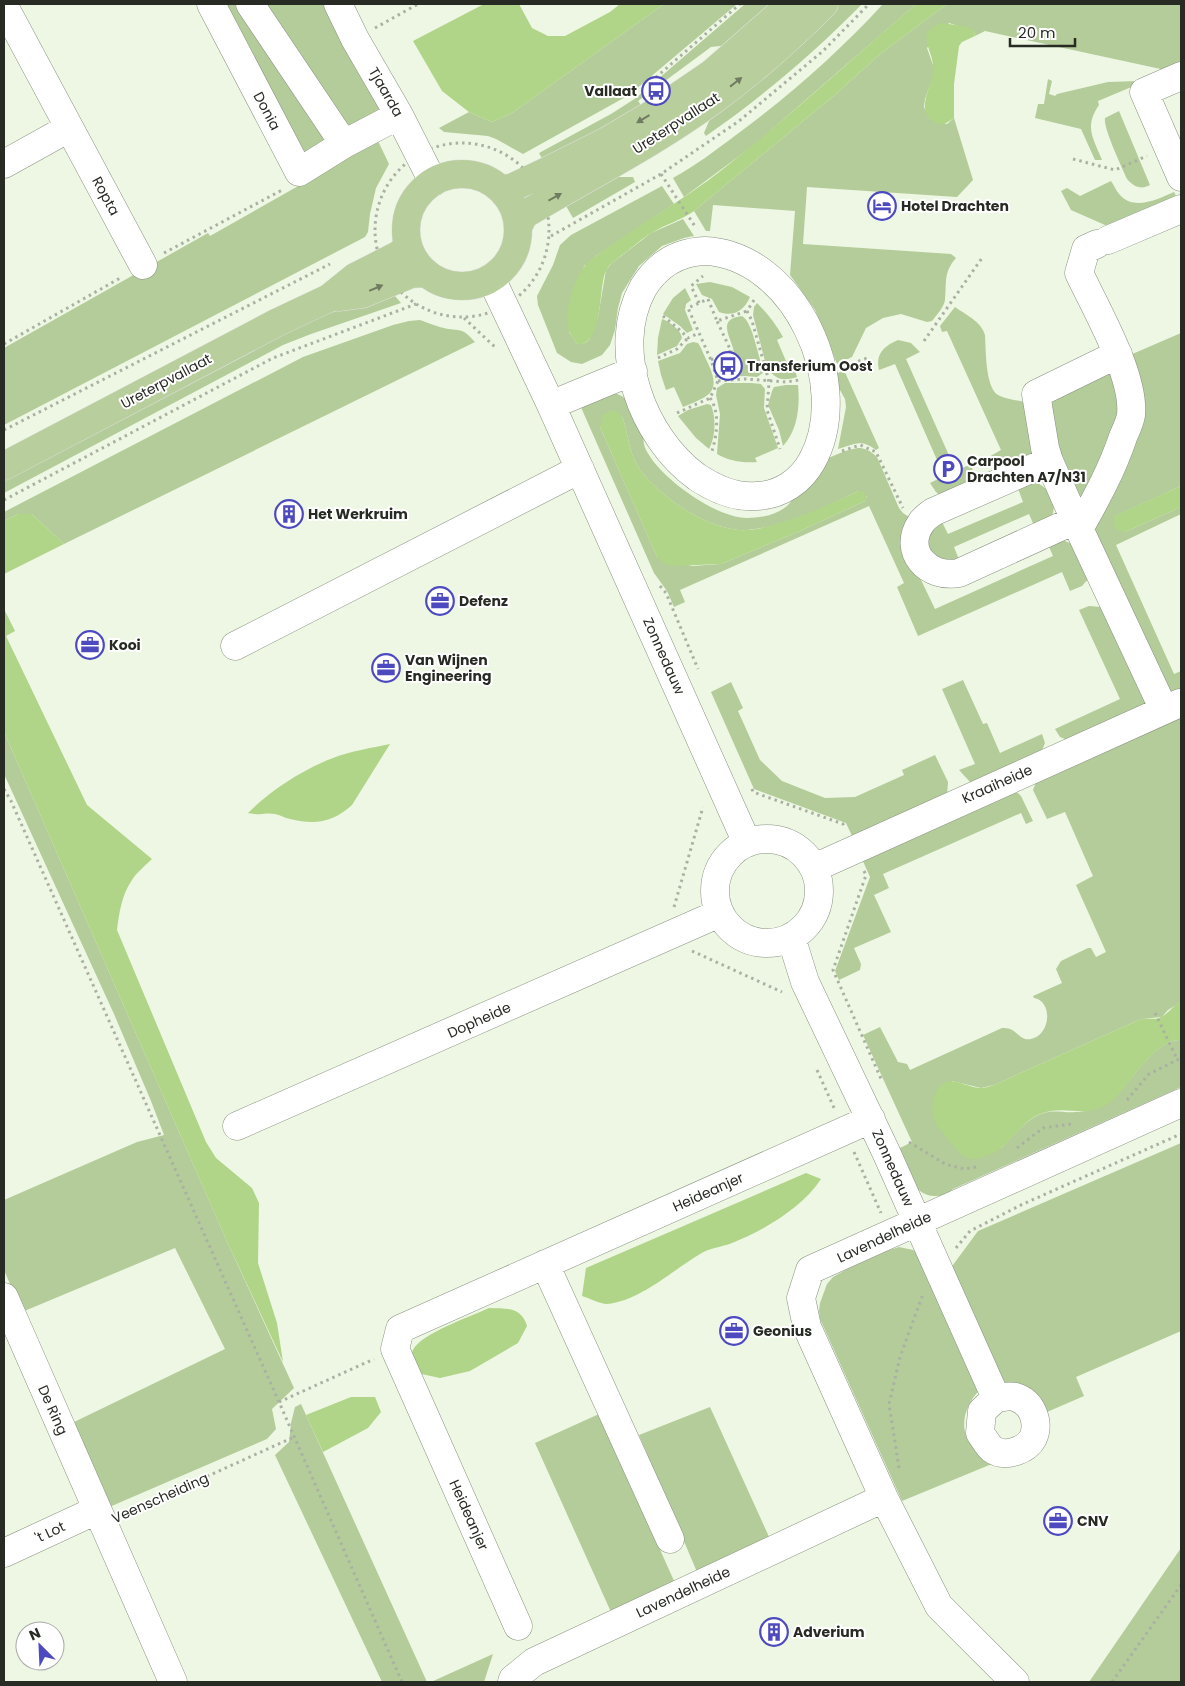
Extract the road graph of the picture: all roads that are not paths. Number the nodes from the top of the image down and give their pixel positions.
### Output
1 (211, 4) edge
2 (250, 4) edge
3 (338, 4) edge
4 (791, 4) edge
5 (824, 4) edge
6 (6, 16) edge
7 (1181, 76) edge
8 (399, 115) junction
9 (69, 128) junction
10 (344, 144) junction
11 (4, 164) edge
12 (1181, 177) edge
13 (433, 182) junction
14 (501, 189) junction
15 (1181, 209) edge
16 (518, 226) junction
17 (408, 246) junction
18 (143, 265) dead end
19 (425, 273) junction
20 (491, 278) junction
21 (329, 298) junction
22 (1118, 354) junction
23 (633, 371) junction
24 (551, 405) junction
25 (1049, 461) junction
26 (4, 466) edge
27 (580, 469) junction
28 (1077, 525) junction
29 (236, 646) dead end
30 (1173, 706) edge
31 (747, 842) junction
32 (814, 868) junction
33 (720, 913) junction
34 (791, 937) junction
35 (1181, 1102) edge
36 (871, 1119) junction
37 (237, 1126) dead end
38 (917, 1221) junction
39 (546, 1264) junction
40 (4, 1297) edge
41 (996, 1398) dead end
42 (884, 1498) junction
43 (100, 1517) junction
44 (670, 1539) dead end
45 (4, 1553) edge
46 (518, 1626) dead end
47 (512, 1681) edge
48 (173, 1682) edge
49 (1015, 1682) edge

1 - 10 street, Donia
2 - 10 street
3 - 8 street, Tjaarda
4 -> 14 main road, Ureterpvallaat
16 -> 5 main road, Ureterpvallaat
6 - 9 street, Ropta
7 - 12 street
8 - 10 street, Donia
8 - 13 street, Tjaarda
9 - 11 street
9 - 18 street, Ropta
13 - 14 main road
13 - 17 main road
14 - 16 main road
15 - 22 street
16 - 20 main road
17 - 19 main road
17 - 21 main road, Ureterpvallaat
19 - 20 main road
21 -> 19 main road, Ureterpvallaat
20 - 24 street, Zonnedauw
21 - 26 main road, Ureterpvallaat
22 - 25 street
22 - 28 street
23 - 23 street
23 - 24 street
24 - 27 street, Zonnedauw
25 - 28 street
25 - 28 street
27 - 29 street
27 - 31 street, Zonnedauw
28 - 30 street
30 - 32 street, Kraaiheide
31 - 32 street
31 - 33 street
32 - 34 street
33 - 34 street
33 - 37 street, Dopheide
34 - 36 street, Zonnedauw
35 - 38 street, Lavendelheide
36 - 38 street, Zonnedauw
36 - 39 street, Heideanjer
38 - 41 street, Zonnedauw
38 - 42 street, Lavendelheide
39 - 44 street
39 - 46 street, Heideanjer
40 - 43 street, De Ring
42 - 47 street, Lavendelheide
42 - 49 street, Lavendelheide
43 - 45 street, 't Lot
43 - 48 street, Veenscheiding

